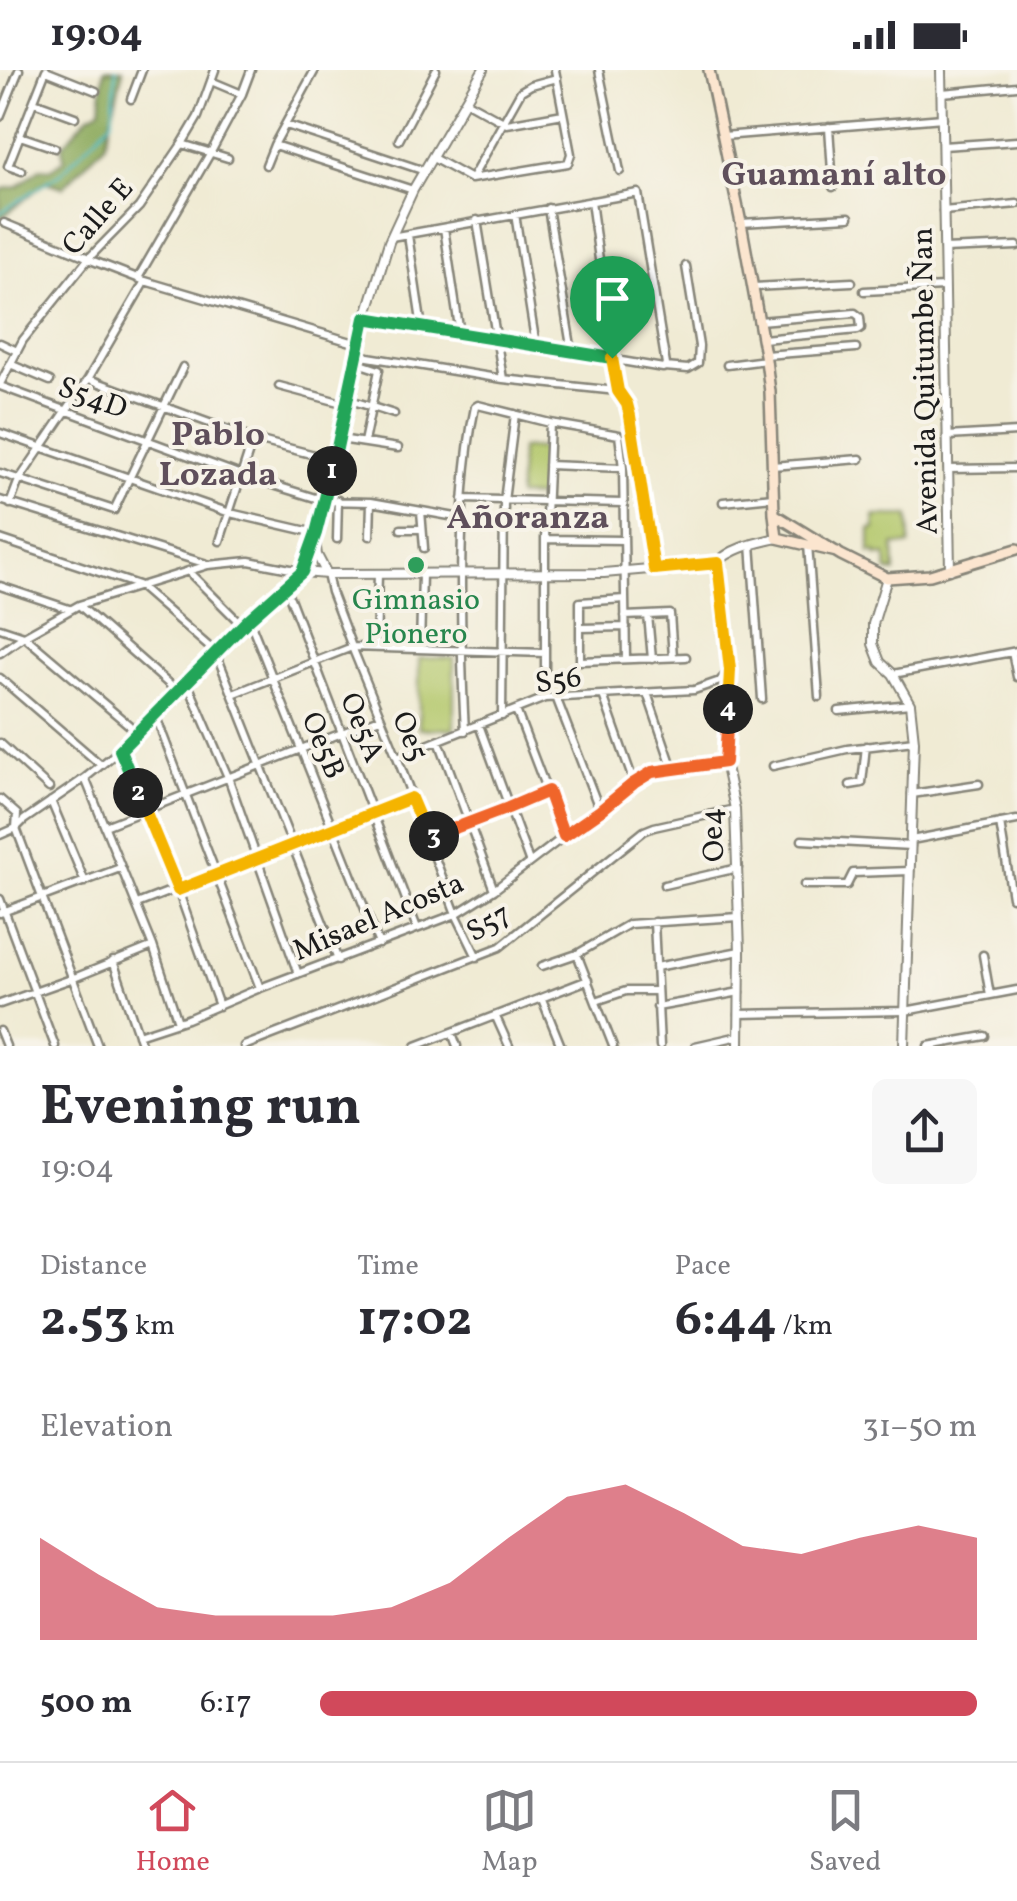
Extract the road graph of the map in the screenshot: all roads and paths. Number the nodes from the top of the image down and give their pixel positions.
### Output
1 (19, 70) edge
2 (46, 70) edge
3 (142, 70) edge
4 (215, 70) edge
5 (251, 70) edge
6 (315, 70) edge
7 (436, 70) edge
8 (482, 70) edge
9 (599, 70) edge
10 (708, 70) edge
11 (941, 70) edge
12 (556, 74) edge
13 (211, 81) junction
14 (1017, 86) edge
15 (96, 90) dead end
16 (942, 92) junction
17 (242, 94) junction
18 (131, 99) dead end
19 (465, 101) junction
20 (34, 102) junction
21 (564, 114) junction
22 (0, 117) edge
23 (75, 117) dead end
24 (943, 118) junction
25 (502, 122) junction
26 (286, 125) junction
27 (830, 127) junction
28 (20, 136) junction
29 (723, 136) junction
30 (399, 140) dead end
31 (1017, 140) edge
32 (182, 144) junction
33 (274, 145) junction
34 (943, 146) junction
35 (55, 148) dead end
36 (211, 152) junction
37 (228, 158) dead end
38 (433, 158) junction
39 (266, 165) dead end
40 (22, 171) dead end
41 (425, 171) junction
42 (620, 171) dead end
43 (471, 179) junction
44 (834, 187) dead end
45 (413, 190) junction
46 (592, 202) junction
47 (1017, 204) edge
48 (548, 208) junction
49 (943, 211) junction
50 (515, 214) junction
51 (849, 218) dead end
52 (477, 220) junction
53 (4, 222) dead end
54 (742, 223) junction
55 (444, 228) junction
56 (408, 235) junction
57 (391, 236) junction
58 (1017, 246) edge
59 (944, 249) junction
60 (88, 259) junction
61 (686, 266) dead end
62 (141, 280) junction
63 (852, 282) dead end
64 (753, 287) junction
65 (944, 287) junction
66 (864, 290) dead end
67 (365, 318) junction
68 (759, 320) junction
69 (422, 328) junction
70 (460, 334) junction
71 (762, 339) junction
72 (496, 340) junction
73 (0, 343) edge
74 (358, 344) junction
75 (536, 346) junction
76 (856, 348) dead end
77 (18, 351) junction
78 (572, 352) junction
79 (355, 358) junction
80 (612, 358) junction
81 (766, 358) junction
82 (10, 364) junction
83 (727, 365) dead end
84 (665, 366) junction
85 (183, 367) dead end
86 (88, 379) junction
87 (503, 379) junction
88 (50, 381) dead end
89 (0, 385) edge
90 (279, 386) dead end
91 (618, 391) junction
92 (347, 402) junction
93 (166, 406) junction
94 (371, 406) junction
95 (64, 412) junction
96 (394, 414) dead end
97 (515, 414) junction
98 (550, 423) junction
99 (1017, 432) edge
100 (0, 433) edge
101 (948, 436) junction
102 (253, 439) junction
103 (340, 439) junction
104 (148, 440) junction
105 (364, 442) junction
106 (39, 448) junction
107 (398, 448) dead end
108 (860, 459) dead end
109 (334, 460) junction
110 (548, 465) junction
111 (772, 466) junction
112 (622, 468) junction
113 (948, 468) junction
114 (1017, 468) edge
115 (0, 473) edge
116 (241, 476) junction
117 (130, 478) junction
118 (18, 480) junction
119 (773, 498) junction
120 (463, 499) junction
121 (0, 500) edge
122 (338, 500) junction
123 (325, 501) junction
124 (504, 501) junction
125 (371, 502) junction
126 (546, 502) junction
127 (722, 502) dead end
128 (10, 504) junction
129 (622, 504) junction
130 (421, 511) junction
131 (230, 512) junction
132 (774, 514) junction
133 (461, 518) junction
134 (400, 529) dead end
135 (422, 530) junction
136 (315, 535) junction
137 (370, 536) dead end
138 (338, 538) dead end
139 (777, 538) junction
140 (0, 539) edge
141 (803, 539) junction
142 (545, 540) junction
143 (622, 540) junction
144 (220, 541) dead end
145 (751, 544) junction
146 (424, 548) dead end
147 (1017, 549) edge
148 (718, 563) junction
149 (208, 564) junction
150 (654, 569) junction
151 (188, 570) junction
152 (950, 570) junction
153 (302, 572) junction
154 (624, 572) junction
155 (328, 574) junction
156 (378, 574) junction
157 (422, 574) junction
158 (462, 574) junction
159 (503, 574) junction
160 (545, 575) junction
161 (888, 578) junction
162 (138, 585) junction
163 (0, 586) edge
164 (290, 598) dead end
165 (625, 599) junction
166 (79, 605) junction
167 (69, 610) junction
168 (648, 615) junction
169 (625, 616) junction
170 (249, 619) junction
171 (236, 620) dead end
172 (626, 626) junction
173 (0, 628) edge
174 (580, 628) junction
175 (24, 636) junction
176 (352, 647) junction
177 (376, 647) junction
178 (420, 648) junction
179 (460, 649) junction
180 (504, 650) junction
181 (1015, 651) edge
182 (0, 653) edge
183 (216, 653) junction
184 (544, 653) junction
185 (673, 657) junction
186 (686, 657) dead end
187 (652, 658) junction
188 (626, 660) junction
189 (313, 661) junction
190 (730, 670) junction
191 (893, 674) junction
192 (1017, 677) edge
193 (0, 678) edge
194 (273, 678) junction
195 (188, 684) junction
196 (647, 692) junction
197 (179, 693) junction
198 (233, 694) junction
199 (603, 695) junction
200 (556, 697) junction
201 (545, 698) junction
202 (819, 698) dead end
203 (762, 699) dead end
204 (910, 704) junction
205 (516, 710) junction
206 (839, 712) dead end
207 (502, 716) junction
208 (156, 717) junction
209 (380, 718) junction
210 (128, 725) dead end
211 (479, 725) junction
212 (465, 730) junction
213 (342, 734) junction
214 (439, 741) junction
215 (914, 741) junction
216 (0, 743) edge
217 (866, 746) junction
218 (302, 749) junction
219 (120, 750) junction
220 (396, 757) junction
221 (725, 762) junction
222 (101, 765) junction
223 (262, 765) junction
224 (773, 766) dead end
225 (673, 769) junction
226 (228, 777) junction
227 (86, 778) junction
228 (634, 783) junction
229 (979, 784) dead end
230 (850, 785) dead end
231 (49, 788) dead end
232 (548, 791) junction
233 (912, 794) junction
234 (184, 795) junction
235 (411, 798) junction
236 (0, 799) edge
237 (51, 801) junction
238 (508, 808) junction
239 (736, 810) junction
240 (145, 811) junction
241 (600, 811) junction
242 (373, 812) junction
243 (1017, 820) edge
244 (469, 824) junction
245 (1000, 824) junction
246 (105, 826) junction
247 (16, 828) junction
248 (333, 830) junction
249 (0, 835) edge
250 (564, 836) junction
251 (428, 838) junction
252 (802, 840) dead end
253 (911, 843) junction
254 (292, 845) junction
255 (257, 856) junction
256 (530, 861) junction
257 (120, 868) junction
258 (738, 868) junction
259 (910, 871) junction
260 (216, 874) junction
261 (86, 882) junction
262 (664, 885) dead end
263 (804, 885) dead end
264 (178, 890) junction
265 (494, 890) junction
266 (44, 897) junction
267 (1012, 897) dead end
268 (0, 899) edge
269 (136, 904) junction
270 (2, 912) edge
271 (456, 914) junction
272 (739, 917) junction
273 (654, 922) junction
274 (417, 928) junction
275 (378, 944) junction
276 (152, 946) junction
277 (740, 951) junction
278 (577, 954) junction
279 (982, 955) dead end
280 (476, 958) junction
281 (338, 960) junction
282 (113, 961) junction
283 (542, 966) dead end
284 (656, 967) junction
285 (298, 974) junction
286 (74, 978) junction
287 (588, 980) junction
288 (260, 988) junction
289 (1017, 990) edge
290 (35, 992) junction
291 (657, 992) junction
292 (740, 992) junction
293 (990, 995) junction
294 (542, 999) junction
295 (596, 1001) junction
296 (0, 1004) edge
297 (220, 1006) junction
298 (658, 1007) junction
299 (905, 1011) junction
300 (739, 1014) junction
301 (496, 1016) junction
302 (178, 1022) junction
303 (0, 1031) edge
304 (452, 1033) junction
305 (984, 1036) dead end
306 (140, 1041) edge
307 (739, 1041) edge
308 (6, 1046) edge
309 (55, 1046) edge
310 (98, 1046) edge
311 (130, 1046) edge
312 (244, 1046) edge
313 (416, 1046) edge
314 (457, 1046) edge
315 (509, 1046) edge
316 (561, 1046) edge
317 (612, 1046) edge
318 (660, 1046) edge
319 (696, 1046) edge
320 (904, 1046) edge
321 (928, 1046) edge

1 - 22 street
2 - 15 street
2 - 20 street
3 - 18 street
4 - 13 street, Calle E
5 - 17 street
6 - 26 street
7 - 30 street
8 - 19 street
9 - 42 street
10 - 29 main road
11 - 16 street, Avenida Quitumbe Ñan
12 - 21 street
12 - 25 street
13 - 17 street
13 - 32 street, Calle E
14 - 16 street
16 - 24 street, Avenida Quitumbe Ñan
17 - 36 street
19 - 25 street
19 - 38 street
20 - 23 street
20 - 28 street
21 - 25 street
21 - 43 street
24 - 27 street
24 - 34 street, Avenida Quitumbe Ñan
25 - 43 street
26 - 33 street
26 - 41 street
27 - 29 street
27 - 44 street
28 - 35 street
28 - 40 street
29 - 54 main road
31 - 34 street
32 - 36 street
32 - 60 street, Calle E
33 - 39 street
33 - 45 street
34 - 49 street, Avenida Quitumbe Ñan
36 - 37 street
36 - 62 street
38 - 41 street
38 - 43 street
41 - 45 street
45 - 57 street
46 - 48 street
46 - 80 street
46 - 84 street
47 - 49 street
48 - 50 street
48 - 78 street
49 - 59 street, Avenida Quitumbe Ñan
50 - 52 street
50 - 75 street
51 - 54 street
52 - 55 street
52 - 72 street
53 - 60 street
54 - 64 main road
55 - 56 street
55 - 70 street
56 - 57 street
56 - 69 street
57 - 67 street
58 - 59 street
59 - 65 street, Avenida Quitumbe Ñan
60 - 62 street
60 - 77 street, Calle E
61 - 84 street
62 - 74 street
62 - 86 street
63 - 64 street
64 - 68 main road
65 - 66 street
65 - 101 street, Avenida Quitumbe Ñan
67 - 69 street
67 - 74 street
68 - 71 main road
68 - 71 street
69 - 70 street
70 - 72 street
71 - 81 main road
72 - 75 street
72 - 87 street
73 - 77 street
74 - 79 street
75 - 78 street
76 - 81 street
77 - 82 street, Calle E
78 - 80 street
79 - 87 street
79 - 92 street
79 - 94 street
80 - 84 street
80 - 91 street
81 - 83 street
81 - 111 main road
82 - 88 street
82 - 89 street, Calle E
85 - 93 street
86 - 93 street
86 - 95 street
87 - 91 street
89 - 95 street, S54D
90 - 92 street
91 - 150 street
92 - 94 street
92 - 103 street
93 - 102 street
93 - 104 street
94 - 96 street
94 - 105 street
95 - 104 street, S54D
95 - 106 street
97 - 98 street
97 - 120 street
97 - 124 street
98 - 110 street
98 - 112 street
99 - 101 street
100 - 106 street
101 - 113 street, Avenida Quitumbe Ñan
102 - 109 street
102 - 116 street
103 - 105 street
103 - 109 street
104 - 116 street, S54D
104 - 117 street
105 - 107 street
106 - 117 street
106 - 118 street
108 - 111 street
109 - 123 street
110 - 112 street
110 - 126 street
111 - 119 main road
112 - 129 street
113 - 114 street
113 - 152 street, Avenida Quitumbe Ñan
115 - 118 street
116 - 123 street, S54D
116 - 131 street
117 - 118 street
117 - 131 street
118 - 128 street
119 - 127 street
119 - 132 main road
120 - 124 street
120 - 133 street
121 - 128 street
122 - 123 street, S54D
122 - 125 street, S54D
122 - 138 street
123 - 136 street
124 - 126 street
124 - 159 street
125 - 130 street, S54D
125 - 137 street
126 - 129 street
126 - 142 street
128 - 149 street
129 - 143 street
130 - 133 street, S54D
130 - 135 street
131 - 136 street
131 - 144 street
132 - 139 main road
132 - 141 main road
133 - 158 street
134 - 135 street
135 - 146 street
136 - 153 street
136 - 155 street
139 - 141 main road
139 - 145 street
140 - 162 street
141 - 161 main road
141 - 202 street
142 - 143 street
142 - 160 street
143 - 154 street
145 - 148 street
145 - 203 street
147 - 152 main road
148 - 150 street
148 - 190 street, Oe4
149 - 151 street
149 - 153 street
150 - 154 street
151 - 162 street
151 - 171 street
152 - 161 main road
153 - 155 street
153 - 170 street
154 - 160 street
154 - 165 street
155 - 156 street
155 - 176 street, Oe5
156 - 157 street
156 - 177 street
157 - 158 street
157 - 178 street
158 - 159 street
158 - 179 street
159 - 160 street
159 - 180 street
160 - 184 street
161 - 191 street
162 - 166 street
162 - 183 street
163 - 167 street
164 - 189 street, Oe5A
165 - 169 street
165 - 174 street
166 - 167 street
166 - 197 street
167 - 175 street
168 - 169 street
168 - 185 street
168 - 187 street
169 - 172 street
170 - 183 street
170 - 194 street, Oe5B
172 - 174 street
172 - 188 street
173 - 175 street
174 - 188 street
175 - 182 street
175 - 210 street
176 - 177 street
176 - 189 street
176 - 209 street, Oe5
177 - 178 street
178 - 179 street
179 - 180 street
179 - 212 street
180 - 184 street
180 - 207 street
181 - 191 street
181 - 192 street
183 - 195 street
183 - 198 street
184 - 201 street
185 - 186 street
185 - 187 street
187 - 188 street
189 - 194 street
189 - 213 street, Oe5A
190 - 196 street, S56
190 - 221 street, Oe4
191 - 204 street
193 - 222 street
194 - 198 street
194 - 218 street, Oe5B
195 - 197 street
195 - 226 street
196 - 199 street, S56
196 - 225 street
197 - 208 street
198 - 223 street
199 - 200 street, S56
199 - 228 street
200 - 201 street, S56
200 - 241 street
201 - 205 street, S56
204 - 206 street
204 - 215 street
205 - 207 street, S56
205 - 232 street
207 - 211 street, S56
208 - 219 street
208 - 234 street
209 - 213 street
209 - 220 street, Oe5
211 - 212 street, S56
211 - 238 street
212 - 214 street, S56
213 - 218 street
213 - 242 street, Oe5A
214 - 220 street, S56
214 - 244 street
215 - 217 street
215 - 233 street
216 - 231 street
217 - 224 street
217 - 230 street
218 - 223 street
218 - 248 street, Oe5B
219 - 222 street
219 - 240 street
220 - 235 street, Oe5
221 - 225 street, Misael Acosta
221 - 239 street, Oe4
222 - 227 street
223 - 226 street
223 - 254 street
225 - 228 street, Misael Acosta
226 - 234 street
226 - 255 street
227 - 237 street
227 - 246 street
228 - 241 street, Misael Acosta
229 - 233 street
232 - 238 street
232 - 250 street
233 - 253 street
234 - 240 street
234 - 260 street
235 - 242 street
235 - 251 street, Oe5
236 - 247 street
237 - 247 street
237 - 261 street
238 - 244 street
238 - 256 street
239 - 258 street, Oe4
239 - 280 street, S57
240 - 246 street
240 - 264 street
241 - 250 street, Misael Acosta
242 - 248 street
242 - 274 street, Oe5A
243 - 245 street
244 - 251 street
244 - 265 street
245 - 253 street
245 - 267 street
246 - 257 street
247 - 249 street
247 - 266 street
248 - 254 street
248 - 275 street, Oe5B
250 - 256 street, Misael Acosta
251 - 271 street, Oe5
252 - 253 street
253 - 259 street
254 - 255 street
254 - 281 street
255 - 260 street
255 - 285 street
256 - 265 street, Misael Acosta
257 - 261 street
257 - 269 street
258 - 262 street
258 - 272 street, Oe4
259 - 263 street
259 - 299 street
260 - 264 street
260 - 288 street
261 - 266 street
264 - 269 street
264 - 297 street
265 - 271 street, Misael Acosta
266 - 270 street
266 - 286 street
268 - 270 street
269 - 276 street
270 - 290 street
271 - 274 street, Misael Acosta
271 - 280 street, Oe5
272 - 273 street
272 - 277 street, Oe4
273 - 278 street
273 - 284 street
274 - 275 street, Misael Acosta
275 - 281 street, Misael Acosta
276 - 282 street
276 - 302 street
277 - 284 street
277 - 292 street, Oe4
278 - 283 street
278 - 287 street
279 - 293 street
280 - 312 street, S57
281 - 285 street, Misael Acosta
282 - 286 street
282 - 306 street
284 - 291 street
285 - 288 street, Misael Acosta
286 - 290 street
286 - 310 street
287 - 294 street
287 - 295 street
288 - 297 street, Misael Acosta
289 - 293 street
290 - 296 street
290 - 309 street
291 - 295 street
291 - 298 street
292 - 298 street
292 - 300 street, Oe4
293 - 299 street
294 - 301 street
294 - 316 street
295 - 317 street
297 - 302 street, Misael Acosta
298 - 318 street
299 - 300 street
299 - 320 street
300 - 307 street, Oe4
301 - 304 street
301 - 315 street
302 - 306 street, Misael Acosta
303 - 308 street
304 - 313 street
304 - 314 street
305 - 321 street
306 - 311 street, Misael Acosta
307 - 319 street

